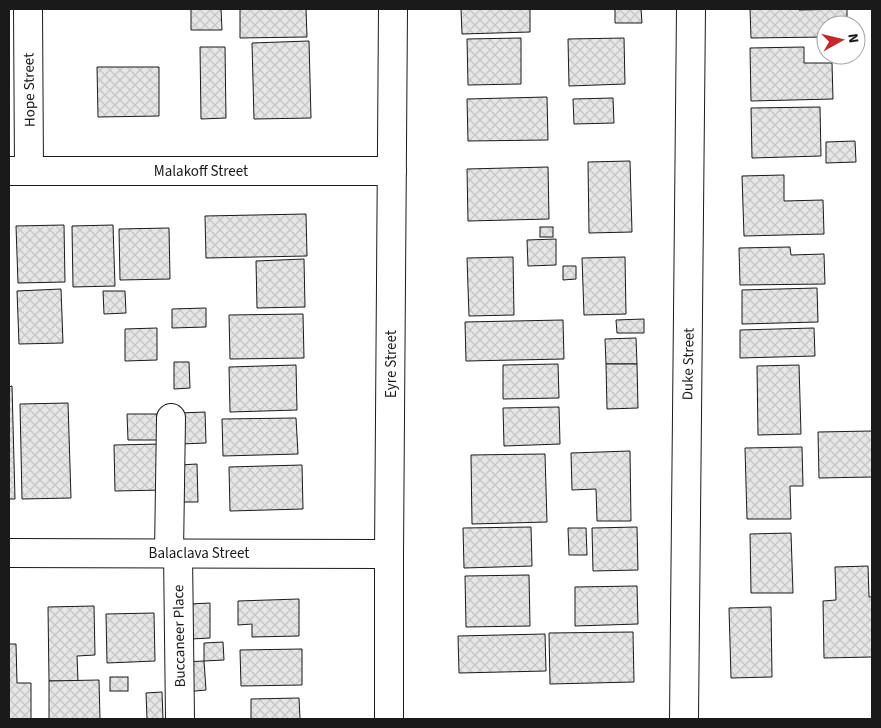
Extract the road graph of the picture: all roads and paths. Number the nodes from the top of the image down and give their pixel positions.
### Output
1 (28, 9) edge
2 (393, 9) edge
3 (691, 9) edge
4 (19, 171) edge
5 (392, 171) junction
6 (172, 418) dead end
7 (9, 553) edge
8 (173, 553) junction
9 (389, 554) junction
10 (180, 719) edge
11 (390, 719) edge
12 (684, 719) edge

1 - 4 street, Hope Street
2 - 5 street, Eyre Street
3 - 12 street, Duke Street
4 - 5 street, Malakoff Street
5 - 9 street, Eyre Street
6 - 8 street, Buccaneer Place
7 - 8 street, Balaclava Street
8 - 9 street, Balaclava Street
8 - 10 street, Buccaneer Place
9 - 11 street, Eyre Street

